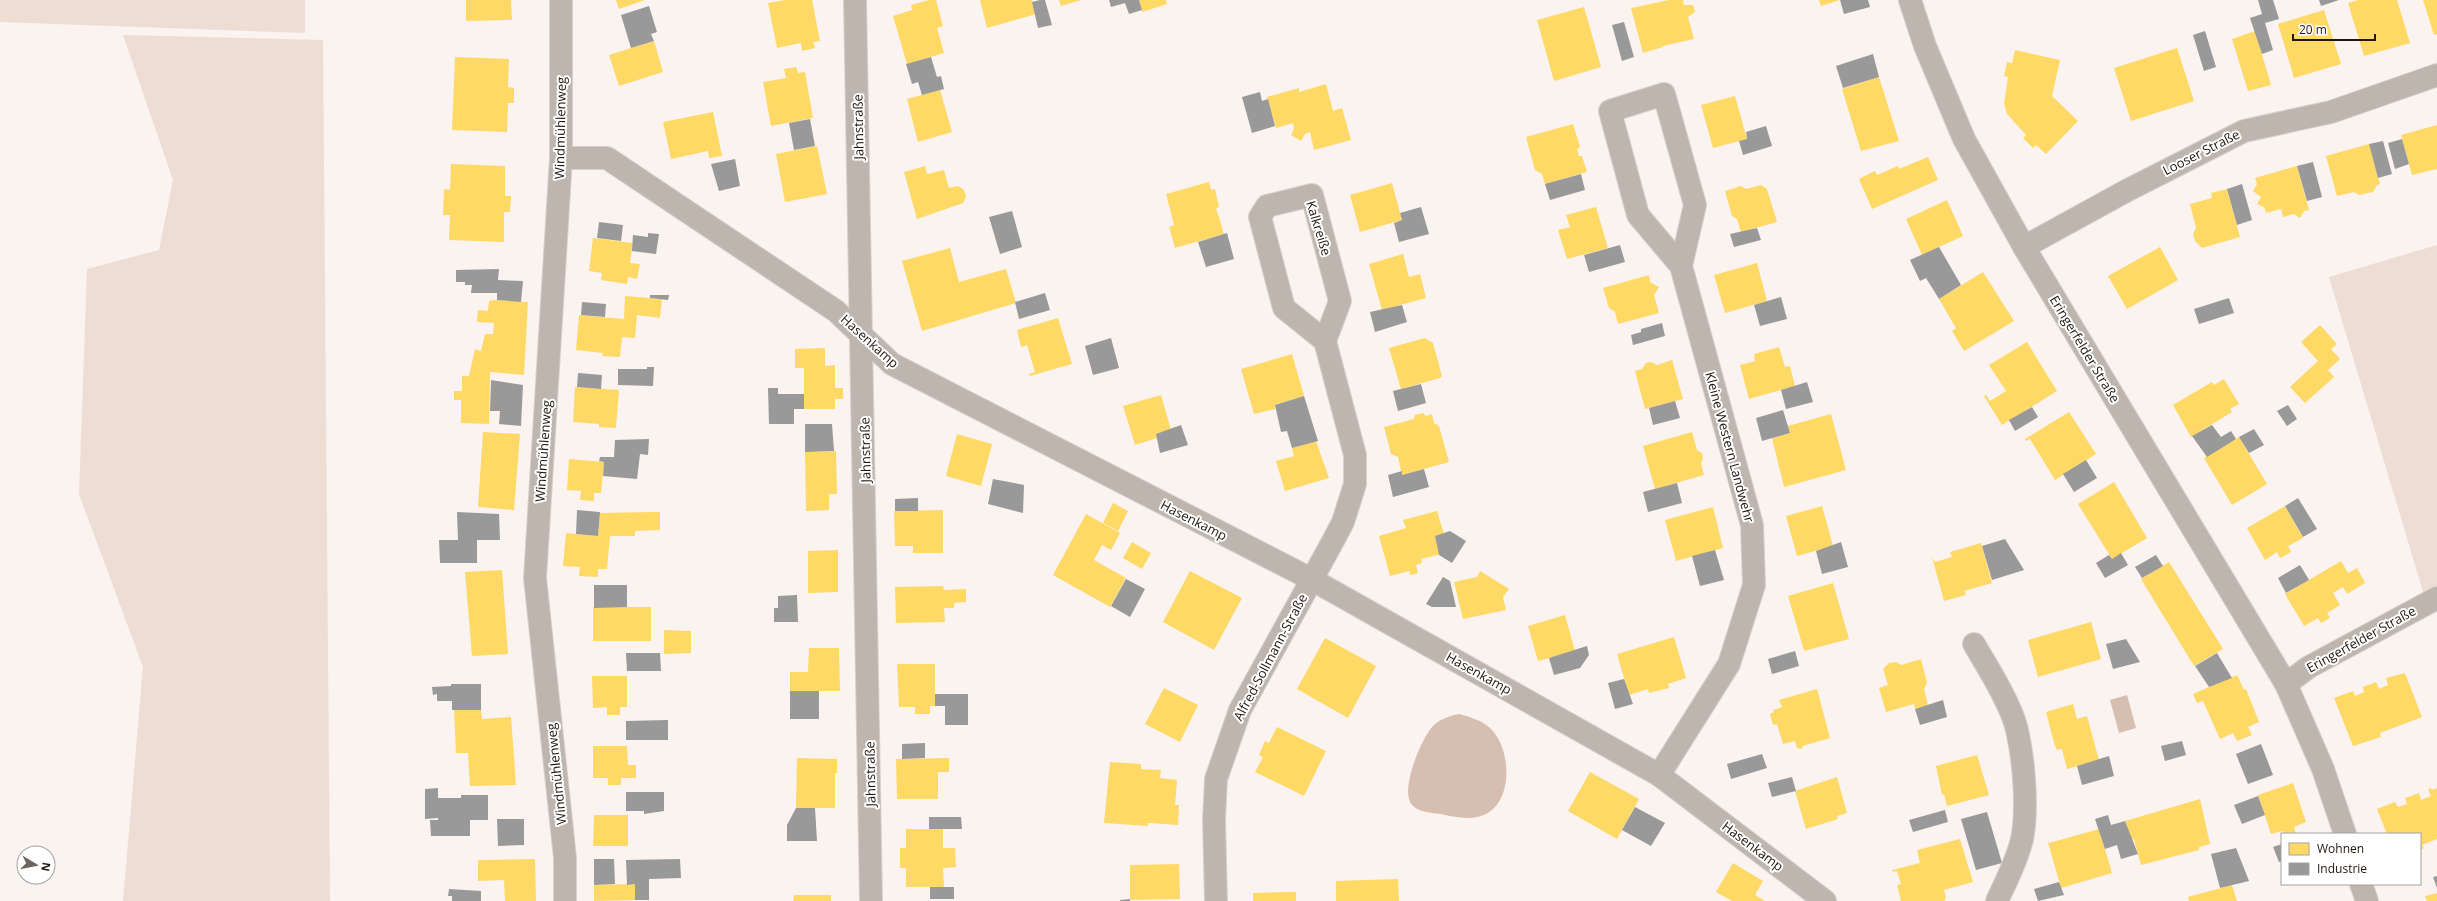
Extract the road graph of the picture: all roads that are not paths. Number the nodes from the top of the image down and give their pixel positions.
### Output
1 (561, 0) edge
2 (856, 0) edge
3 (1910, 0) edge
4 (2437, 75) edge
5 (561, 158) junction
6 (2024, 247) junction
7 (1681, 266) junction
8 (863, 335) junction
9 (1325, 341) junction
10 (1311, 579) junction
11 (2437, 598) edge
12 (1974, 644) dead end
13 (2286, 684) junction
14 (1659, 775) junction
15 (2345, 833) edge
16 (2361, 885) edge
17 (565, 901) edge
18 (872, 901) edge
19 (1216, 901) edge
20 (1825, 901) edge
21 (1997, 901) edge
22 (2367, 901) edge

1 - 5 street, Windmühlenweg
2 - 8 street, Jahnstraße
3 - 6 street, Eringerfelder Straße
4 - 6 street, Looser Straße
5 - 8 street, Hasenkamp
5 - 17 street, Windmühlenweg
6 - 13 street, Eringerfelder Straße
7 - 7 street, Kleine Western Landwehr
7 - 14 street, Kleine Western Landwehr
8 - 10 street, Hasenkamp
8 - 18 street, Jahnstraße
9 - 9 street, Kalkreiße
9 - 10 street
10 - 14 street, Hasenkamp
10 - 19 street, Alfred-Sollmann-Straße
11 - 13 street, Eringerfelder Straße
12 - 21 street
13 - 15 street, Eringerfelder Straße
14 - 20 street, Hasenkamp
16 - 22 street

